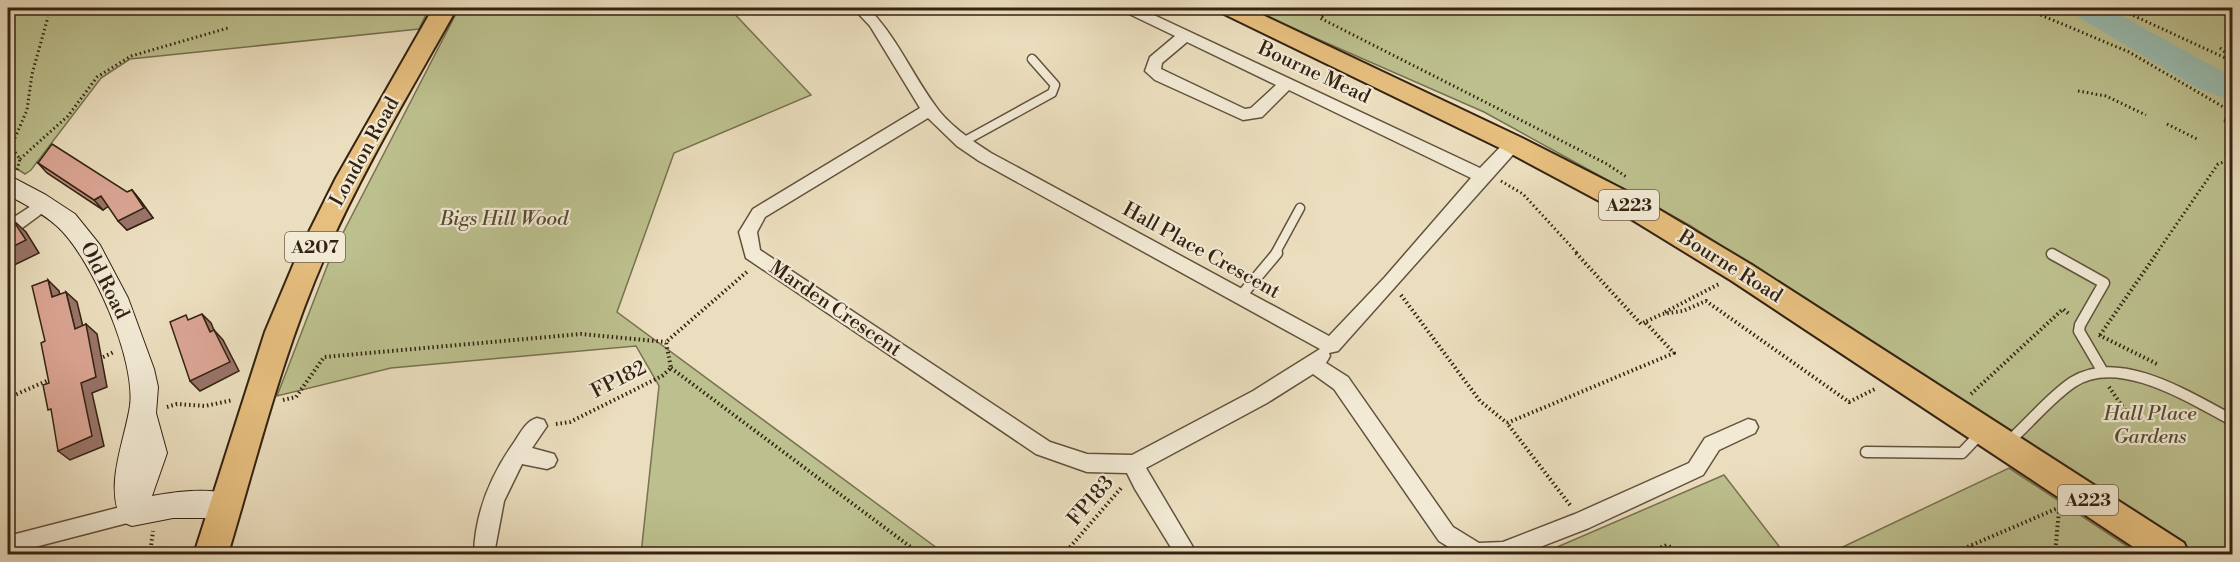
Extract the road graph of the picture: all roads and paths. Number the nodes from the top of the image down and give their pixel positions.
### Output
1 (445, 8) edge
2 (860, 8) edge
3 (1128, 8) edge
4 (1230, 8) edge
5 (2024, 8) edge
6 (2117, 8) edge
7 (48, 17) dead end
8 (228, 28) dead end
9 (1185, 35) junction
10 (2220, 48) dead end
11 (1032, 59) dead end
12 (2232, 59) edge
13 (1287, 83) junction
14 (2078, 91) dead end
15 (929, 110) junction
16 (2232, 112) edge
17 (2146, 115) dead end
18 (2224, 120) dead end
19 (2232, 123) edge
20 (2166, 124) dead end
21 (2199, 140) dead end
22 (963, 142) junction
23 (1513, 144) junction
24 (2225, 152) dead end
25 (2232, 157) edge
26 (20, 159) junction
27 (1484, 174) junction
28 (12, 178) edge
29 (42, 205) junction
30 (1300, 208) dead end
31 (8, 229) edge
32 (2052, 254) dead end
33 (760, 259) junction
34 (1391, 282) junction
35 (1698, 294) dead end
36 (1241, 296) junction
37 (1662, 314) junction
38 (1645, 322) junction
39 (2100, 335) junction
40 (2093, 336) dead end
41 (666, 342) junction
42 (135, 344) junction
43 (1331, 346) junction
44 (92, 362) edge
45 (1313, 364) junction
46 (2134, 366) dead end
47 (671, 368) junction
48 (2103, 372) junction
49 (60, 375) edge
50 (1900, 377) junction
51 (2117, 385) dead end
52 (261, 394) junction
53 (8, 398) edge
54 (2127, 413) dead end
55 (143, 415) junction
56 (2232, 420) edge
57 (1508, 423) junction
58 (537, 426) joint
59 (1748, 427) dead end
60 (1994, 438) junction
61 (1866, 452) dead end
62 (516, 454) junction
63 (547, 460) dead end
64 (1134, 464) junction
65 (2067, 499) junction
66 (226, 505) junction
67 (132, 513) junction
68 (1582, 521) junction
69 (8, 545) edge
70 (1969, 547) junction
71 (211, 555) edge
72 (484, 555) edge
73 (920, 555) edge
74 (1064, 555) edge
75 (1186, 555) edge
76 (1644, 555) edge
77 (1680, 555) edge
78 (1952, 555) edge
79 (1981, 555) edge
80 (2055, 555) edge
81 (2172, 555) edge

1 - 52 main road, London Road / A207
2 - 15 street, Hall Place Crescent
3 - 9 street, Bourne Mead
4 - 23 main road, Bourne Road / A223
5 - 16 path
6 - 12 path
7 - 26 path
8 - 26 path
9 - 13 street, Bourne Mead
9 - 13 street
10 - 12 path
11 - 22 lane
13 - 27 street, Bourne Mead
14 - 17 path
15 - 22 street, Hall Place Crescent
15 - 33 street, Marden Crescent
18 - 19 path
20 - 21 path
22 - 36 street, Hall Place Crescent
23 - 27 street
23 - 50 main road, Bourne Road / A223
24 - 25 path
25 - 39 path
26 - 28 path
27 - 34 street
27 - 38 path
28 - 29 street, Old Road
29 - 31 street
29 - 42 street, Old Road
30 - 36 lane
32 - 48 lane
33 - 41 path
33 - 64 street, Marden Crescent
34 - 43 street
34 - 57 path
35 - 37 path
36 - 43 street, Hall Place Crescent
37 - 38 path
37 - 50 path
38 - 57 path
39 - 40 path
39 - 46 path
41 - 47 path, FP182
41 - 52 path
42 - 44 path
42 - 55 street, Old Road
43 - 45 street
45 - 64 street
45 - 68 street
47 - 58 path, FP182
47 - 73 path
48 - 56 lane
48 - 60 lane
49 - 53 path
50 - 60 main road, Bourne Road / A223
51 - 54 path
52 - 55 path
52 - 66 main road, London Road / A207
55 - 67 street, Old Road
57 - 68 path
58 - 62 street
59 - 68 street
60 - 61 lane
60 - 65 main road, Bourne Road / A223
62 - 63 street
62 - 72 street
64 - 74 path, FP183
64 - 75 street
65 - 70 path
65 - 80 path
65 - 81 main road, Bourne Road / A223
66 - 67 street
66 - 71 main road, A207
67 - 69 street
70 - 78 path
70 - 79 path
76 - 77 path

